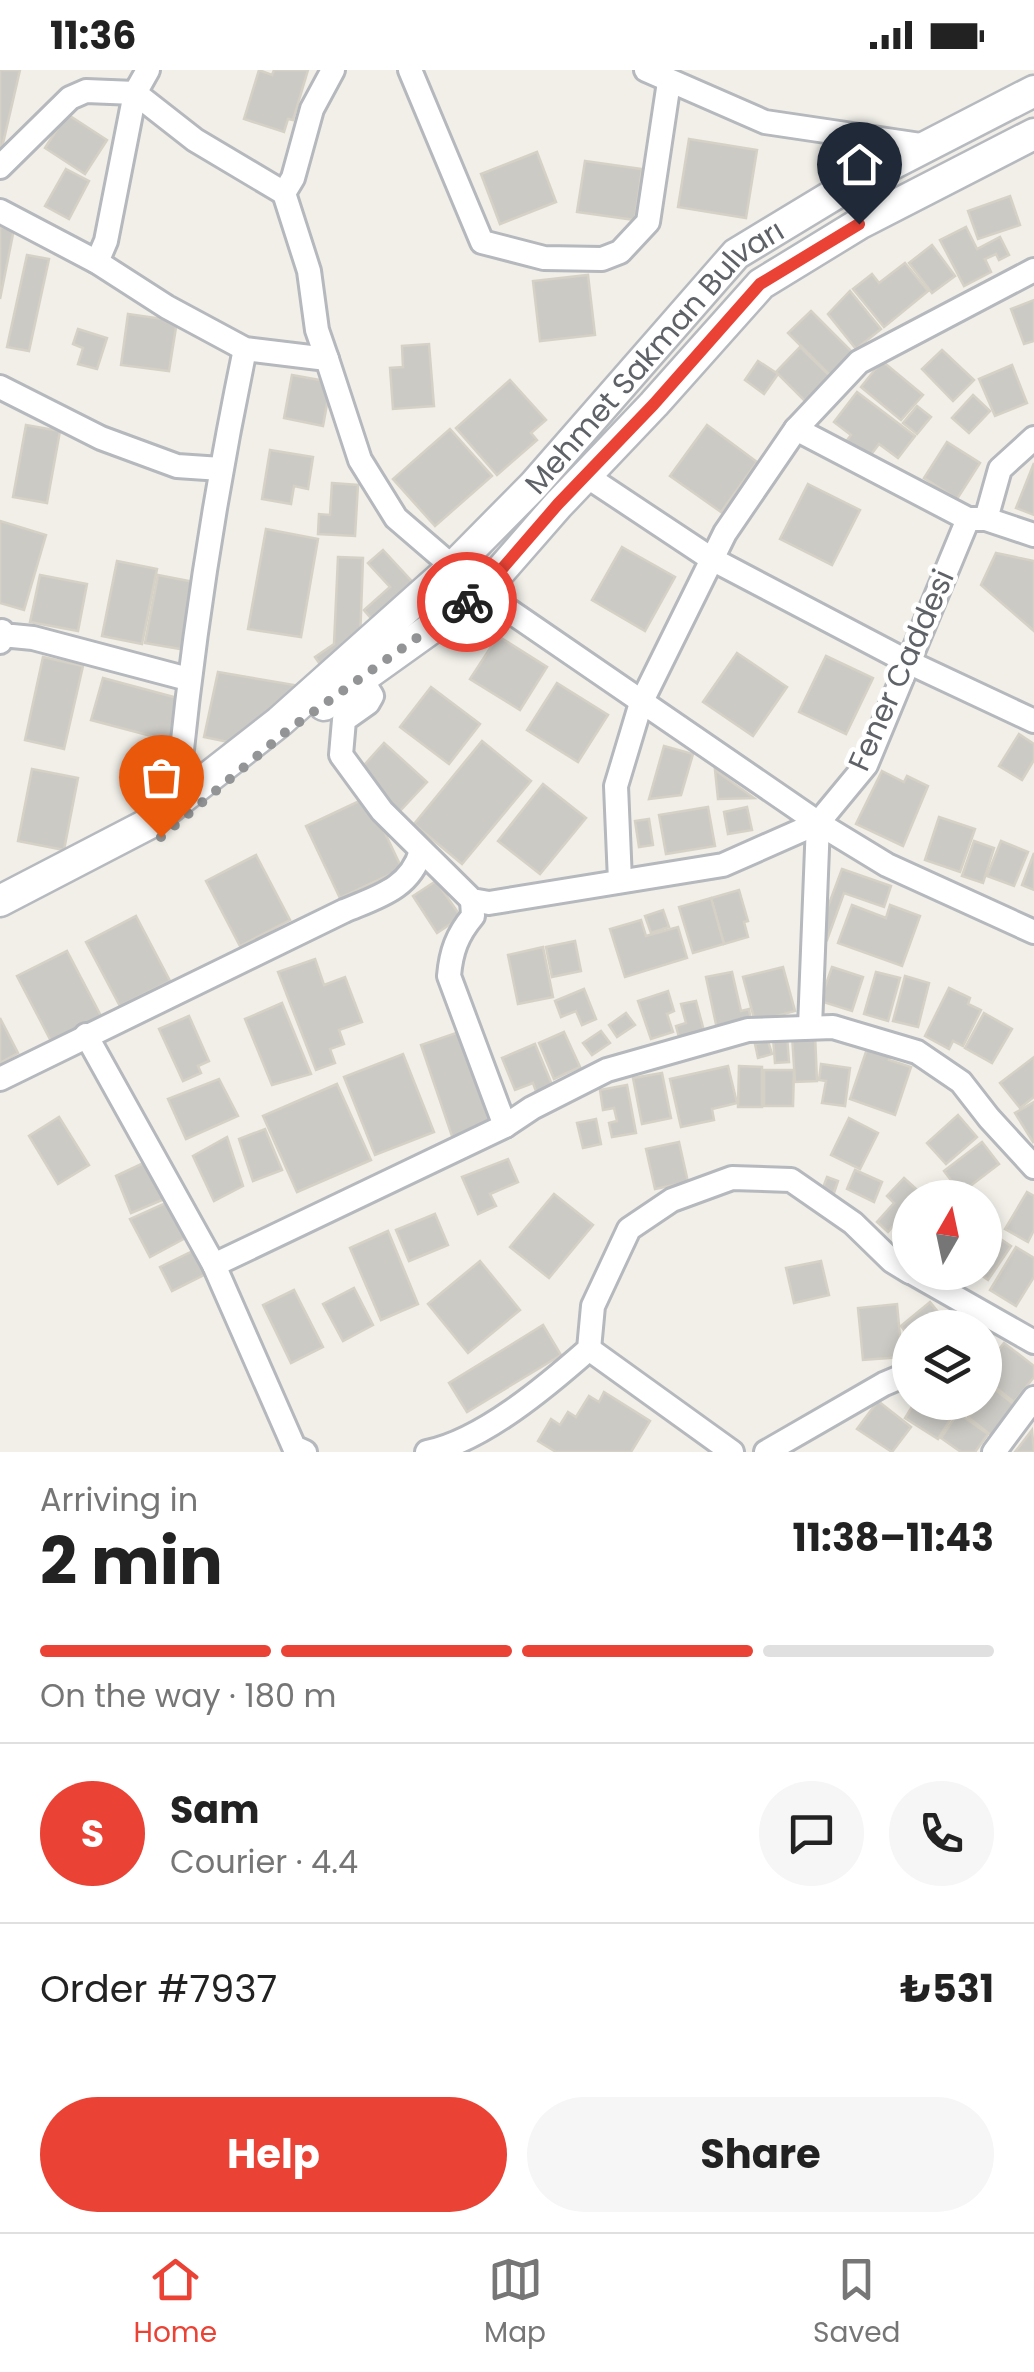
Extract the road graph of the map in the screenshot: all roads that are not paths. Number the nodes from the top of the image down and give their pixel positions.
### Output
1 (148, 70) edge
2 (333, 70) edge
3 (410, 70) edge
4 (646, 70) edge
5 (669, 82) junction
6 (1034, 91) edge
7 (136, 93) junction
8 (1034, 134) edge
9 (927, 146) junction
10 (0, 167) edge
11 (284, 193) junction
12 (0, 211) edge
13 (97, 262) junction
14 (1034, 270) edge
15 (246, 349) junction
16 (326, 359) junction
17 (0, 387) edge
18 (796, 429) junction
19 (1034, 438) edge
20 (220, 468) junction
21 (585, 475) junction
22 (977, 519) junction
23 (1034, 535) edge
24 (710, 558) junction
25 (455, 565) junction
26 (482, 592) junction
27 (1, 634) edge
28 (906, 661) junction
29 (362, 678) junction
30 (188, 680) junction
31 (640, 702) junction
32 (1034, 721) edge
33 (177, 799) junction
34 (818, 823) junction
35 (420, 851) junction
36 (620, 881) junction
37 (472, 900) junction
38 (0, 901) edge
39 (0, 915) edge
40 (1034, 932) edge
41 (810, 1027) junction
42 (86, 1035) junction
43 (0, 1079) edge
44 (505, 1126) junction
45 (1034, 1166) edge
46 (892, 1261) edge
47 (214, 1265) junction
48 (937, 1290) edge
49 (966, 1310) edge
50 (1002, 1330) edge
51 (1034, 1342) edge
52 (589, 1349) junction
53 (892, 1381) edge
54 (1034, 1398) edge
55 (305, 1452) edge
56 (428, 1452) edge
57 (732, 1452) edge
58 (766, 1452) edge
59 (994, 1452) edge

1 - 7 street
2 - 11 street
3 - 5 street
4 - 5 street
5 - 9 street
6 - 9 main road, Mehmet Sakman Bulvarı
7 - 10 street
7 - 11 street
7 - 13 street
8 - 21 main road, Mehmet Sakman Bulvarı
9 - 25 main road, Mehmet Sakman Bulvarı
11 - 16 street
12 - 13 street
13 - 15 street
14 - 18 street
15 - 16 street
15 - 20 street
16 - 25 street
17 - 20 street
18 - 22 street
18 - 24 street
19 - 22 street, Fener Caddesi
20 - 30 street
21 - 24 street
21 - 26 main road, Mehmet Sakman Bulvarı
22 - 23 street
22 - 28 street, Fener Caddesi
24 - 28 street
24 - 31 street
25 - 26 street
25 - 33 main road, Mehmet Sakman Bulvarı
26 - 29 main road, Mehmet Sakman Bulvarı
26 - 31 street
27 - 30 street
28 - 32 street
28 - 34 street, Fener Caddesi
29 - 35 street
29 - 39 main road, Mehmet Sakman Bulvarı
30 - 33 street
31 - 34 street
31 - 36 street
33 - 38 main road, Mehmet Sakman Bulvarı
34 - 36 street
34 - 40 street
34 - 41 street
35 - 37 street
35 - 42 street
36 - 37 street
37 - 44 street
41 - 44 street
41 - 45 street
42 - 43 street
42 - 47 street
44 - 47 street
46 - 52 street
47 - 55 street
48 - 49 street
50 - 51 street
52 - 56 street
52 - 57 street
53 - 58 street
54 - 59 street

